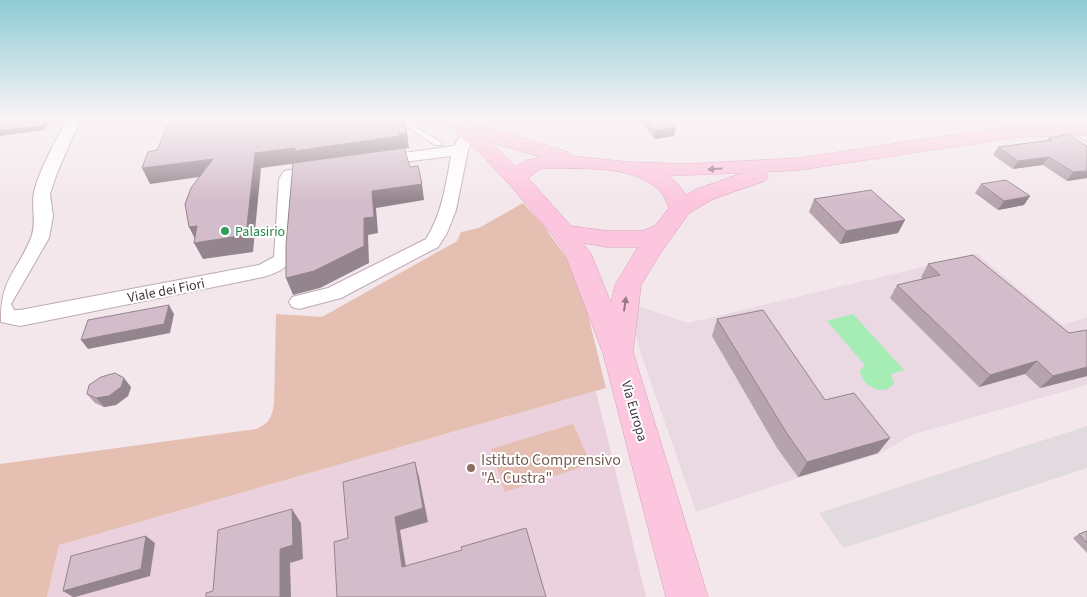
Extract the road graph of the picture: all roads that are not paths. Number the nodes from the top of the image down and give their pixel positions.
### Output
1 (61, 146) edge
2 (445, 146) edge
3 (463, 146) edge
4 (477, 146) edge
5 (524, 146) edge
6 (920, 146) edge
7 (366, 162) edge
8 (586, 163) junction
9 (799, 164) junction
10 (338, 166) edge
11 (627, 168) junction
12 (517, 179) junction
13 (680, 208) junction
14 (664, 231) junction
15 (563, 232) junction
16 (299, 302) dead end
17 (618, 353) junction
18 (687, 597) edge

1 - 10 street, Viale dei Fiori
2 - 7 street
3 - 16 street
4 - 12 street
5 - 8 street
6 - 9 street
8 - 11 street
8 - 12 street
9 -> 11 street
9 - 13 street
11 - 13 street
12 - 15 street, Via Europa
13 - 14 street
14 - 15 street
17 -> 14 street
15 - 17 street, Via Europa
17 - 18 street, Via Europa

